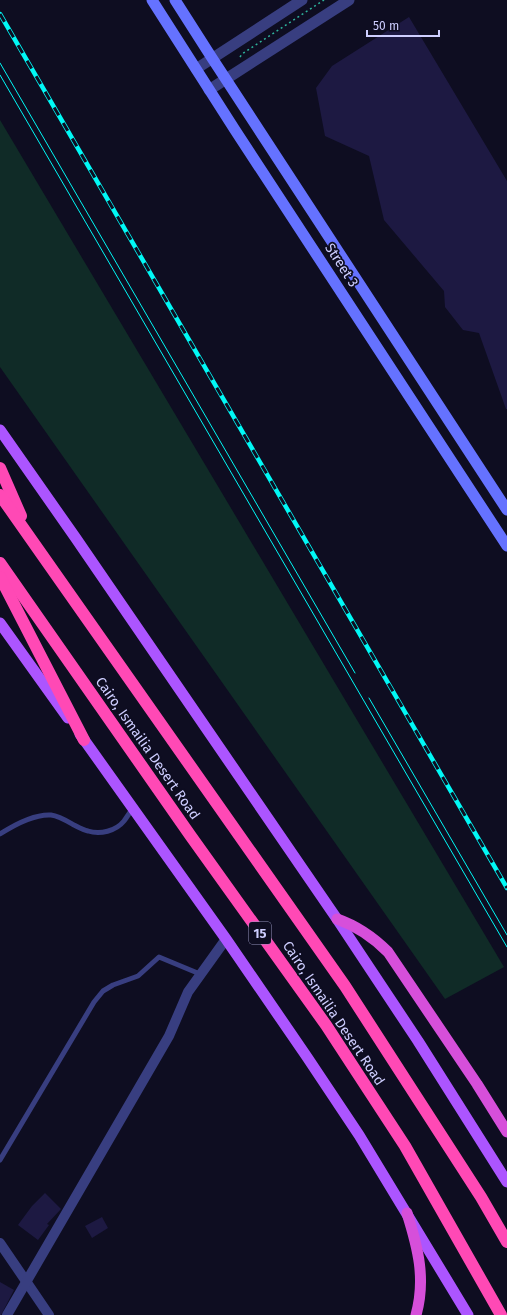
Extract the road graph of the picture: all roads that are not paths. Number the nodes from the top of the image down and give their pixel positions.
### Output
1 (152, 0) edge
2 (175, 0) edge
3 (302, 0) edge
4 (349, 0) edge
5 (212, 58) junction
6 (196, 69) junction
7 (225, 79) junction
8 (209, 90) junction
9 (0, 430) edge
10 (0, 468) edge
11 (0, 495) edge
12 (507, 510) edge
13 (32, 541) junction
14 (507, 546) edge
15 (0, 563) edge
16 (0, 576) edge
17 (0, 623) edge
18 (84, 740) junction
19 (133, 808) junction
20 (0, 834) edge
21 (337, 919) junction
22 (226, 939) junction
23 (200, 974) junction
24 (507, 1132) edge
25 (0, 1160) edge
26 (507, 1182) edge
27 (407, 1213) junction
28 (507, 1242) edge
29 (0, 1243) edge
30 (26, 1281) junction
31 (7, 1315) edge
32 (49, 1315) edge
33 (416, 1315) edge
34 (468, 1315) edge
35 (502, 1315) edge

1 - 6 main road, Street 3
2 - 5 main road, Street 3
3 - 5 street
4 - 7 street
5 - 6 street
5 - 7 main road, Street 3
6 - 8 main road, Street 3
7 - 8 street
7 - 12 main road, Street 3
8 - 14 main road, Street 3
9 - 21 main road
10 - 13 highway
11 - 13 highway, Cairo, Ismailia Desert Road
13 - 28 highway, Cairo, Ismailia Desert Road
15 - 35 highway, Cairo, Ismailia Desert Road / 15
16 - 18 highway
17 - 18 main road
18 - 19 main road
19 - 20 lane
19 - 22 main road
21 - 24 highway
21 - 26 main road
22 - 23 street
22 - 27 main road
23 - 25 lane
23 - 30 street
27 - 33 highway
27 - 34 main road
29 - 30 street
30 - 31 street
30 - 32 street

